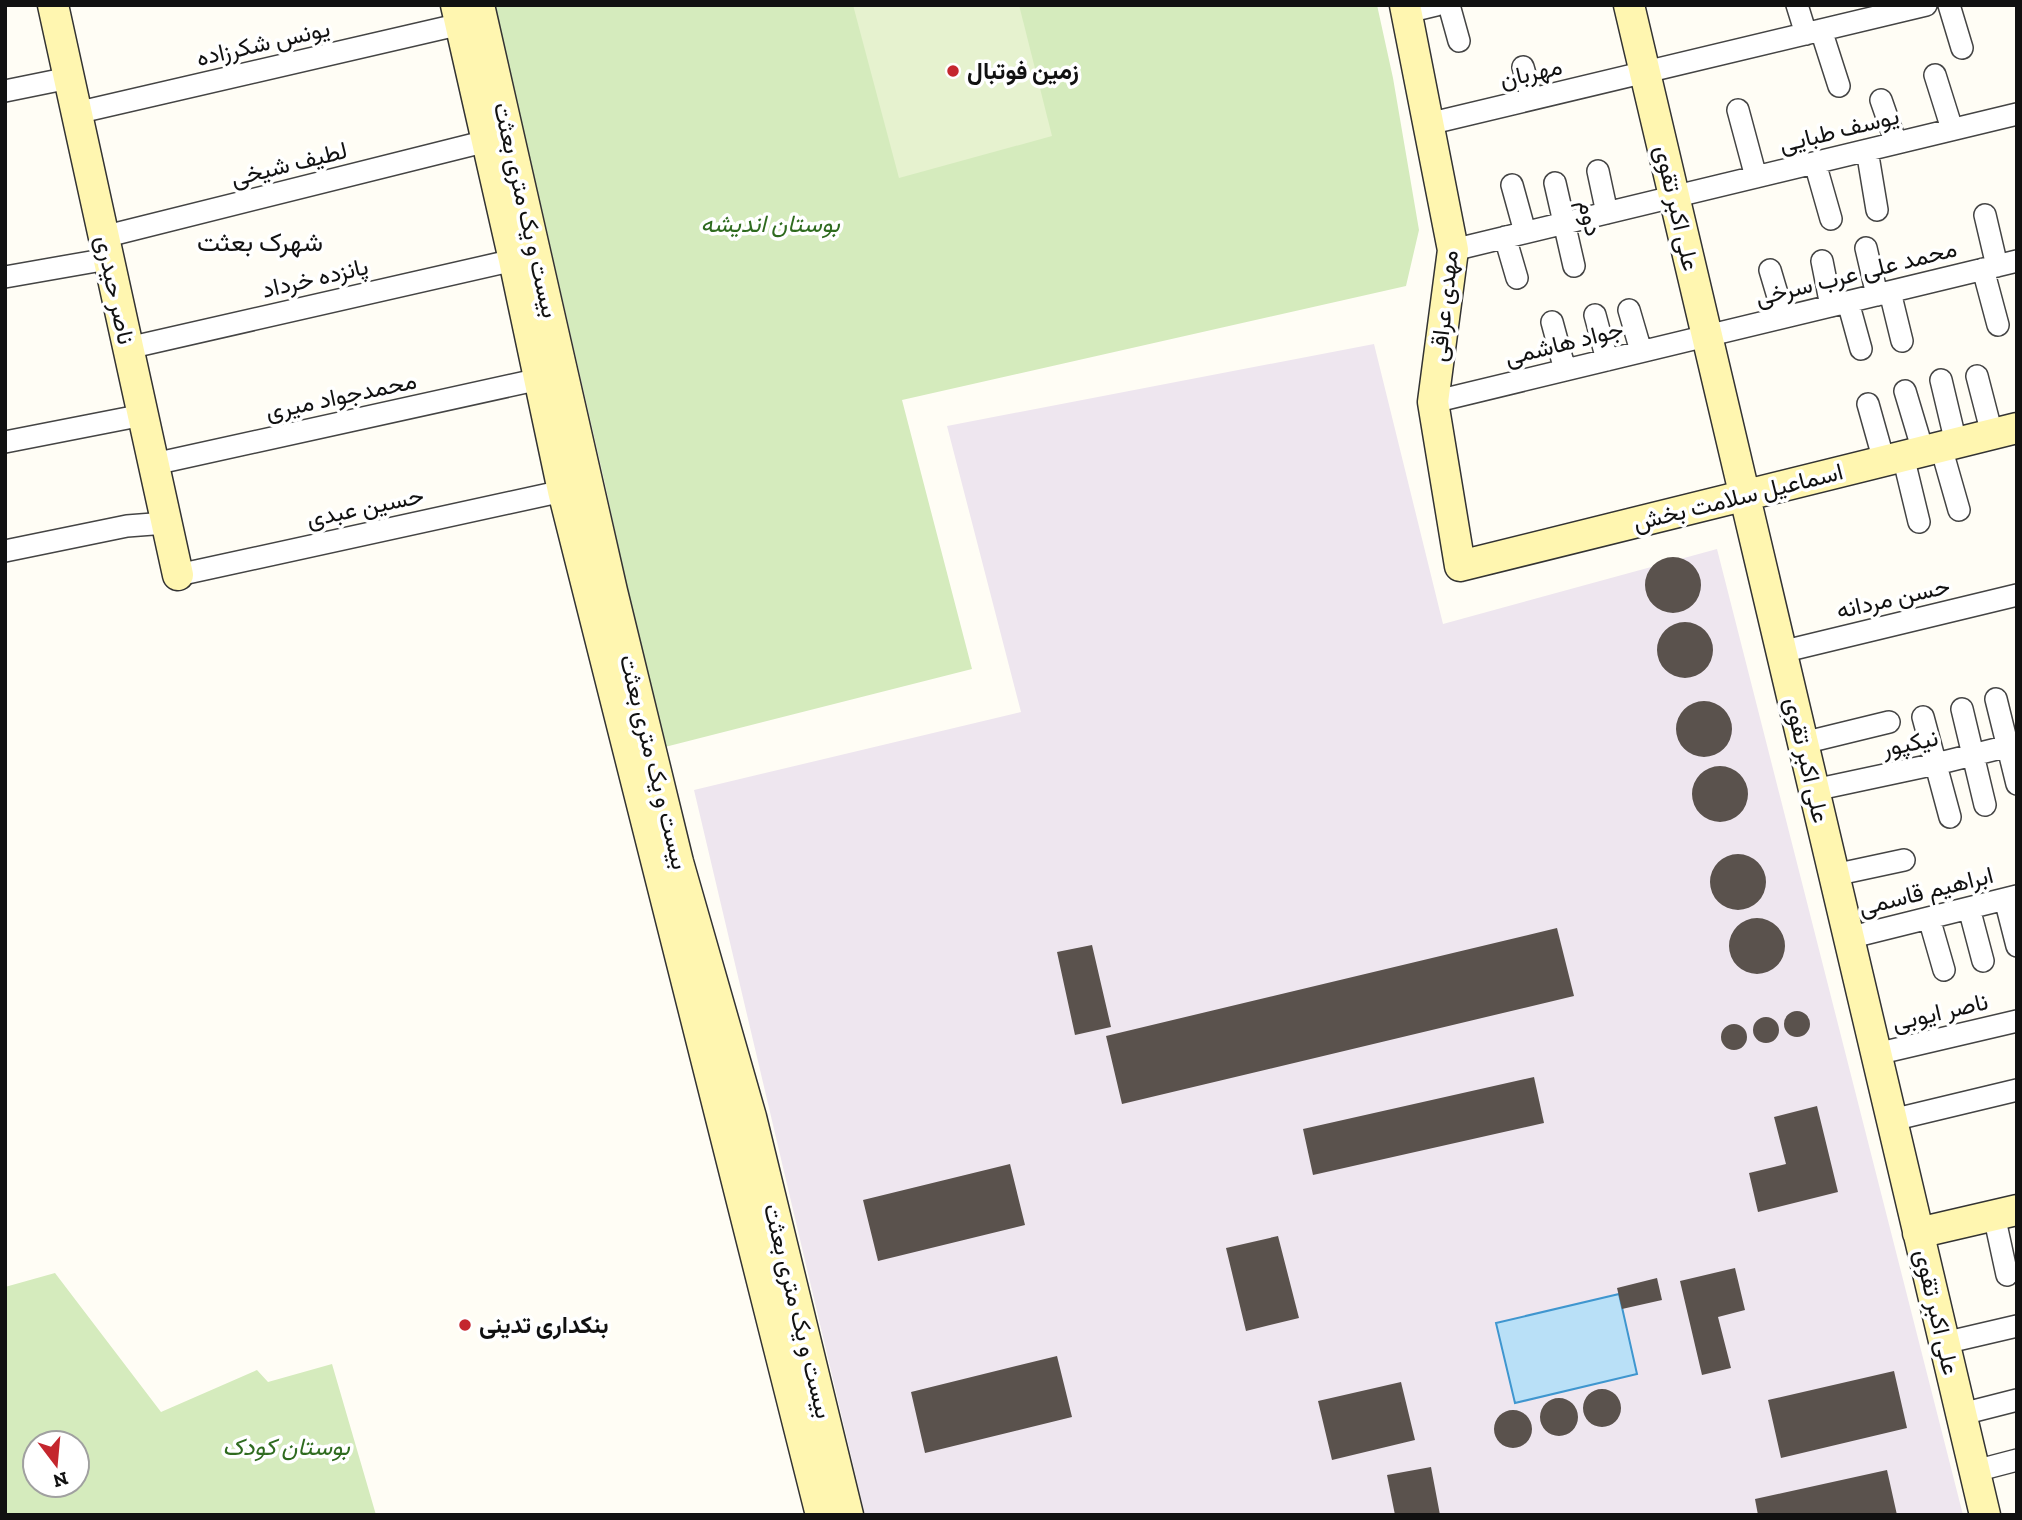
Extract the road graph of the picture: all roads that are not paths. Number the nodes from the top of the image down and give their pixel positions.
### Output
1 (53, 5) edge
2 (1436, 5) edge
3 (1449, 5) edge
4 (1629, 5) edge
5 (1797, 5) edge
6 (1949, 5) edge
7 (1919, 6) edge
8 (1406, 9) edge
9 (465, 12) edge
10 (1814, 32) junction
11 (1459, 41) dead end
12 (1962, 48) dead end
13 (1523, 67) dead end
14 (1645, 72) junction
15 (1935, 75) dead end
16 (69, 78) junction
17 (1839, 86) dead end
18 (5, 91) edge
19 (1532, 99) junction
20 (1881, 100) dead end
21 (1738, 110) dead end
22 (76, 113) junction
23 (2017, 114) edge
24 (1428, 124) junction
25 (1952, 129) junction
26 (487, 141) junction
27 (1896, 143) junction
28 (1867, 150) junction
29 (1815, 163) junction
30 (1598, 171) dead end
31 (1756, 177) junction
32 (1555, 183) dead end
33 (1512, 186) dead end
34 (1674, 197) junction
35 (1877, 210) dead end
36 (1607, 213) junction
37 (1986, 215) dead end
38 (1830, 219) dead end
39 (1564, 223) junction
40 (1515, 235) junction
41 (106, 248) junction
42 (1866, 248) dead end
43 (1453, 250) junction
44 (514, 260) junction
45 (1822, 261) dead end
46 (1999, 265) edge
47 (1574, 266) dead end
48 (1770, 270) dead end
49 (5, 277) edge
50 (1517, 278) dead end
51 (1884, 293) junction
52 (1840, 304) junction
53 (1629, 310) dead end
54 (1595, 316) dead end
55 (1784, 317) junction
56 (1552, 321) dead end
57 (1998, 325) dead end
58 (1707, 336) junction
59 (1902, 341) dead end
60 (128, 348) junction
61 (1861, 349) dead end
62 (1641, 351) junction
63 (1607, 360) junction
64 (1565, 370) junction
65 (1977, 376) dead end
66 (540, 379) junction
67 (1941, 380) dead end
68 (1905, 391) dead end
69 (1433, 402) junction
70 (1868, 404) dead end
71 (143, 415) junction
72 (2004, 431) edge
73 (5, 442) edge
74 (1921, 452) junction
75 (153, 464) junction
76 (563, 491) junction
77 (1744, 495) junction
78 (1959, 510) dead end
79 (1919, 522) dead end
80 (166, 523) junction
81 (5, 551) edge
82 (1460, 566) joint
83 (178, 575) joint
84 (2017, 595) edge
85 (1781, 652) junction
86 (1996, 699) dead end
87 (1962, 709) dead end
88 (1923, 717) dead end
89 (1889, 722) dead end
90 (1803, 743) junction
91 (2012, 745) edge
92 (1972, 755) junction
93 (1936, 764) junction
94 (2017, 784) edge
95 (1814, 790) junction
96 (1985, 805) dead end
97 (1950, 817) dead end
98 (1904, 860) dead end
99 (1834, 875) junction
100 (2011, 898) edge
101 (1969, 908) junction
102 (1929, 918) junction
103 (1848, 938) junction
104 (2017, 946) edge
105 (1983, 961) dead end
106 (1944, 970) dead end
107 (2017, 1021) edge
108 (1876, 1055) junction
109 (2017, 1090) edge
110 (1892, 1120) junction
111 (2005, 1212) edge
112 (1919, 1233) junction
113 (2007, 1275) dead end
114 (2017, 1326) edge
115 (1944, 1343) junction
116 (2017, 1400) edge
117 (1962, 1414) junction
118 (2017, 1460) edge
119 (1975, 1471) junction
120 (821, 1515) edge
121 (848, 1515) edge
122 (1985, 1515) edge

1 - 16 street, ناصر حیدری
2 - 8 street
3 - 11 street
4 - 14 street, علی اکبر تقوی
5 - 10 street
6 - 12 street
7 - 10 street, مهربان
8 - 24 street, مهدی عراقی
9 - 22 street, یونس شکرزاده
9 - 26 street, بیست و یک متری بعثت
9 - 121 street, بیست و یک متری بعثت
10 - 14 street, مهربان
10 - 17 street
13 - 19 street
14 - 19 street, مهربان
14 - 34 street, علی اکبر تقوی
15 - 25 street
16 - 18 street
16 - 22 street, ناصر حیدری
19 - 24 street, مهربان
20 - 27 street
21 - 31 street
22 - 41 street, ناصر حیدری
23 - 25 street, یوسف طبایی
24 - 43 street, مهدی عراقی
25 - 27 street, یوسف طبایی
26 - 41 street, لطیف شیخی
26 - 44 street, بیست و یک متری بعثت
27 - 28 street, یوسف طبایی
28 - 29 street, یوسف طبایی
28 - 35 street
29 - 31 street, یوسف طبایی
29 - 38 street
30 - 36 street
31 - 34 street, یوسف طبایی
32 - 39 street, دوم
33 - 40 street
34 - 36 street, یوسف طبایی
34 - 58 street, علی اکبر تقوی
36 - 39 street, یوسف طبایی
37 - 46 street
39 - 40 street, یوسف طبایی
39 - 47 street, دوم
40 - 43 street, یوسف طبایی
40 - 50 street
41 - 49 street, لطیف شیخی
41 - 60 street, ناصر حیدری
42 - 51 street
43 - 69 street, مهدی عراقی
44 - 60 street, پانزده خرداد
44 - 66 street, بیست و یک متری بعثت
45 - 52 street
46 - 51 street, محمد علی عرب سرخی
46 - 57 street
48 - 55 street
51 - 52 street, محمد علی عرب سرخی
51 - 59 street
52 - 55 street, محمد علی عرب سرخی
52 - 61 street
53 - 62 street
54 - 63 street
55 - 58 street, محمد علی عرب سرخی
56 - 64 street
58 - 62 street, جواد هاشمی
58 - 77 street, علی اکبر تقوی
60 - 71 street, ناصر حیدری
62 - 63 street, جواد هاشمی
63 - 64 street, جواد هاشمی
64 - 69 street, جواد هاشمی
65 - 72 street
66 - 75 street, محمدجواد میری
66 - 76 street, بیست و یک متری بعثت
67 - 74 street
68 - 74 street
69 - 82 street, مهدی عراقی
70 - 74 street
71 - 73 street
71 - 75 street, ناصر حیدری
72 - 74 street, اسماعیل سلامت بخش
74 - 77 street, اسماعیل سلامت بخش
74 - 78 street
74 - 79 street
75 - 80 street, ناصر حیدری
76 - 83 street, حسین عبدی
76 - 120 street, بیست و یک متری بعثت
77 - 82 street, اسماعیل سلامت بخش
77 - 85 street, علی اکبر تقوی
80 - 81 street
80 - 83 street, ناصر حیدری
84 - 85 street, حسن مردانه
85 - 90 street, علی اکبر تقوی
86 - 91 street
87 - 92 street
88 - 93 street
89 - 90 street
90 - 95 street, علی اکبر تقوی
91 - 92 street, نیکپور
91 - 94 street
92 - 93 street, نیکپور
92 - 96 street
93 - 95 street, نیکپور
93 - 97 street
95 - 99 street, علی اکبر تقوی
98 - 99 street
99 - 103 street, علی اکبر تقوی
100 - 101 street, ابراهیم قاسمی
100 - 104 street
101 - 102 street, ابراهیم قاسمی
101 - 105 street
102 - 103 street, ابراهیم قاسمی
102 - 106 street
103 - 108 street, علی اکبر تقوی
107 - 108 street, ناصر ایوبی
108 - 110 street, علی اکبر تقوی
109 - 110 street
110 - 112 street, علی اکبر تقوی
111 - 112 street
111 - 113 street
112 - 115 street, علی اکبر تقوی
114 - 115 street
115 - 117 street, علی اکبر تقوی
116 - 117 street
117 - 119 street, علی اکبر تقوی
118 - 119 street
119 - 122 street, علی اکبر تقوی

